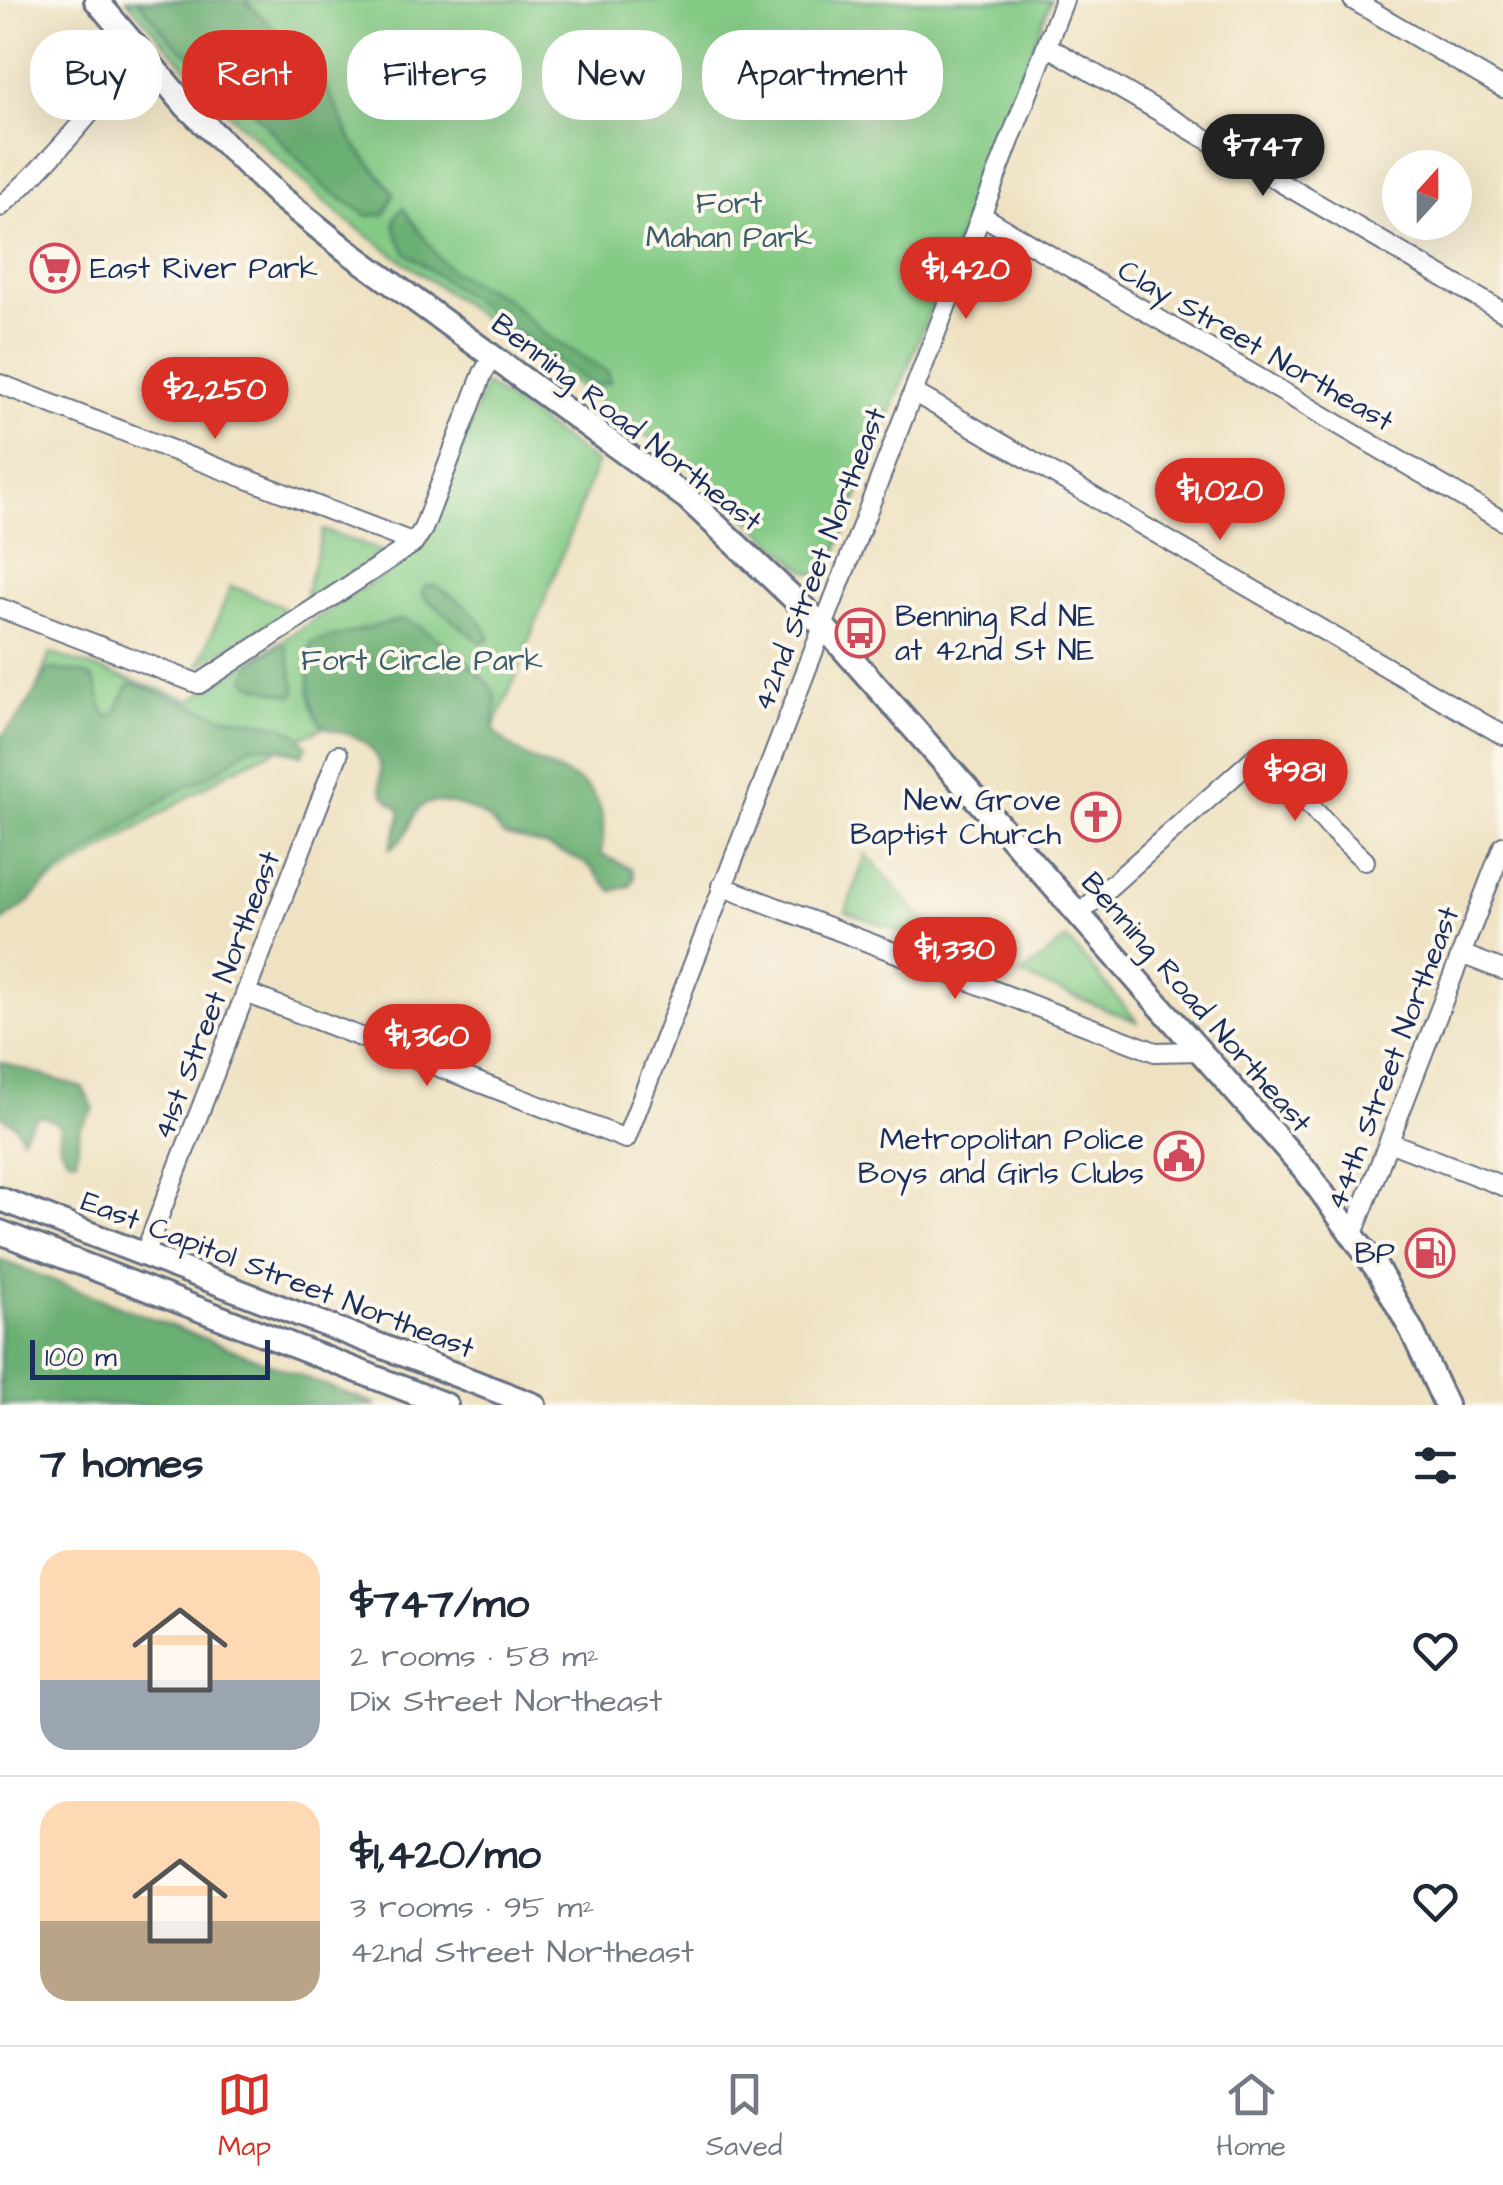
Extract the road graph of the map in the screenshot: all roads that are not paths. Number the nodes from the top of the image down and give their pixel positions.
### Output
1 (96, 0) edge
2 (1064, 0) edge
3 (1353, 0) edge
4 (121, 30) edge
5 (1046, 46) junction
6 (162, 77) edge
7 (1503, 88) edge
8 (86, 120) edge
9 (0, 207) edge
10 (981, 215) junction
11 (1503, 312) edge
12 (494, 356) junction
13 (0, 384) edge
14 (913, 392) junction
15 (1503, 521) edge
16 (414, 543) junction
17 (0, 608) edge
18 (824, 626) junction
19 (1503, 735) edge
20 (338, 755) dead end
21 (1503, 846) edge
22 (1366, 861) dead end
23 (722, 886) junction
24 (1079, 914) junction
25 (1462, 954) junction
26 (1503, 970) edge
27 (246, 994) junction
28 (1200, 1051) junction
29 (1389, 1142) junction
30 (1503, 1186) edge
31 (0, 1200) edge
32 (0, 1232) edge
33 (1354, 1234) junction
34 (144, 1255) junction
35 (446, 1405) edge
36 (534, 1405) edge
37 (1446, 1405) edge

1 - 4 main road, Benning Road Northeast
2 - 5 street, 42nd Street Northeast
3 - 7 street
5 - 10 street, 42nd Street Northeast
5 - 11 street
6 - 12 main road, Benning Road Northeast
8 - 9 street
10 - 14 street, 42nd Street Northeast
10 - 15 street, Clay Street Northeast
12 - 16 street
12 - 18 main road, Benning Road Northeast
13 - 16 street
14 - 18 street, 42nd Street Northeast
14 - 19 street
16 - 17 street
18 - 23 street, 42nd Street Northeast
18 - 24 main road, Benning Road Northeast
20 - 27 street, 41st Street Northeast
21 - 25 street, 44th Street Northeast
22 - 24 street
23 - 27 street, 42nd Street Northeast
23 - 28 street
24 - 28 main road, Benning Road Northeast
25 - 26 street
25 - 29 street, 44th Street Northeast
27 - 34 street, 41st Street Northeast
28 - 33 main road, Benning Road Northeast
29 - 30 street
29 - 33 street, 44th Street Northeast
31 - 34 main road, East Capitol Street Northeast
32 - 35 main road
33 - 37 main road, Benning Road Northeast
34 - 36 main road, East Capitol Street Northeast

